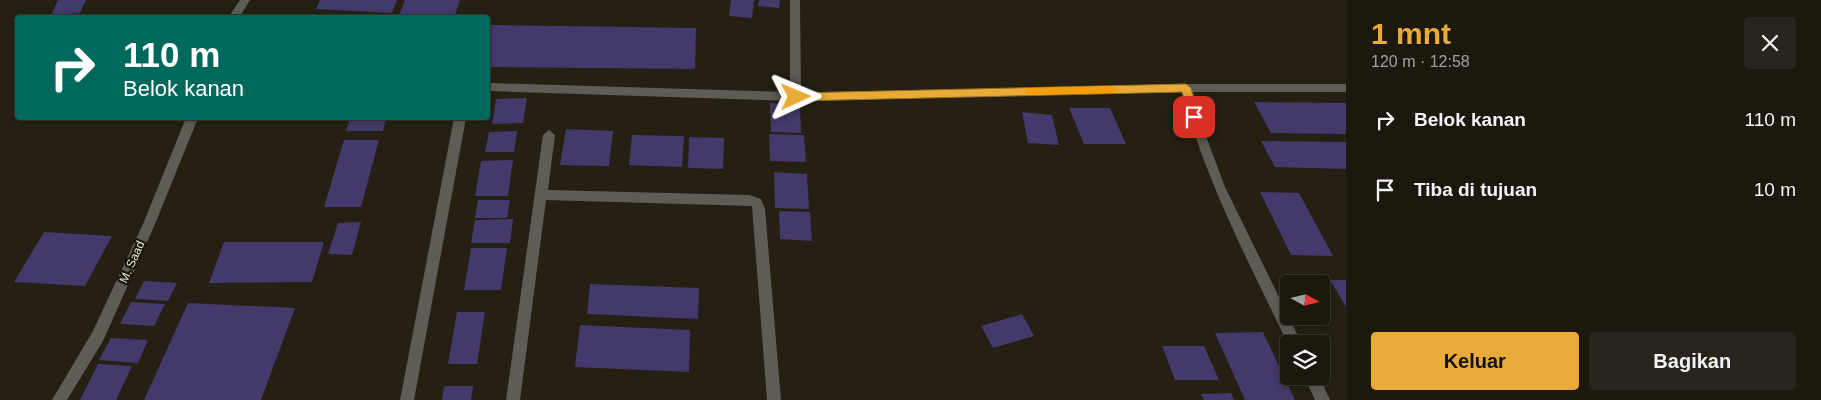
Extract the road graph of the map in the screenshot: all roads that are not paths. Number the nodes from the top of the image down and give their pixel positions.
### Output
1 (244, 0) edge
2 (795, 0) edge
3 (235, 15) edge
4 (490, 87) edge
5 (1186, 88) junction
6 (1346, 88) edge
7 (796, 97) junction
8 (191, 120) edge
9 (460, 120) edge
10 (549, 135) dead end
11 (540, 195) junction
12 (1291, 335) edge
13 (1316, 385) edge
14 (58, 400) edge
15 (407, 400) edge
16 (513, 400) edge
17 (774, 400) edge
18 (1323, 400) edge

1 - 3 street
2 - 7 street
4 - 7 street
5 - 6 street
5 - 7 street
5 - 12 street
8 - 14 street, M. Saad
9 - 15 street
10 - 11 street
11 - 16 street
11 - 17 street
13 - 18 street

